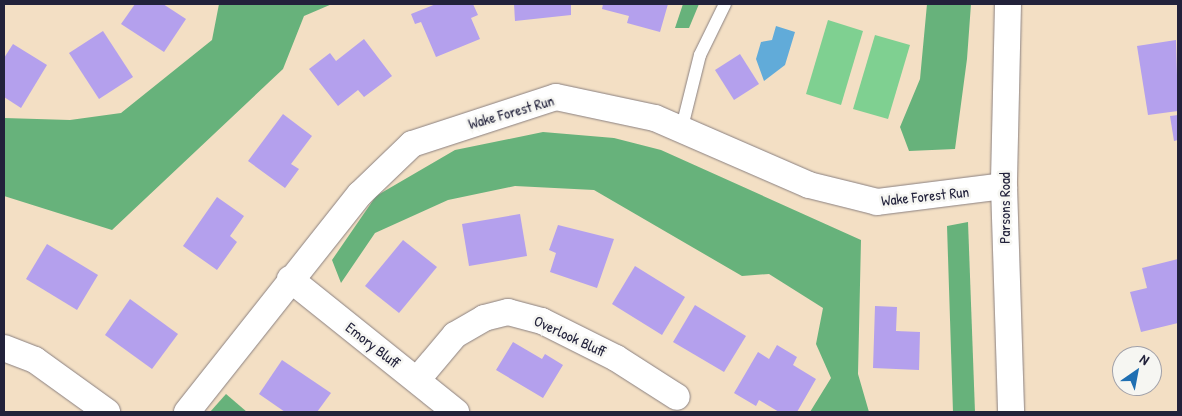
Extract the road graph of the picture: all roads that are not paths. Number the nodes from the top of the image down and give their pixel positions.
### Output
1 (725, 4) edge
2 (1008, 4) edge
3 (682, 127) junction
4 (1004, 186) junction
5 (290, 280) junction
6 (4, 348) edge
7 (417, 380) junction
8 (677, 397) dead end
9 (107, 412) edge
10 (187, 412) edge
11 (456, 412) edge
12 (1010, 412) edge

1 - 3 lane
2 - 4 street, Parsons Road
3 - 4 street, Wake Forest Run
3 - 5 street, Wake Forest Run
4 - 12 street, Parsons Road
5 - 7 street, Emory Bluff
5 - 10 street, Wake Forest Run
6 - 9 street
7 - 8 street, Overlook Bluff
7 - 11 street, Emory Bluff

